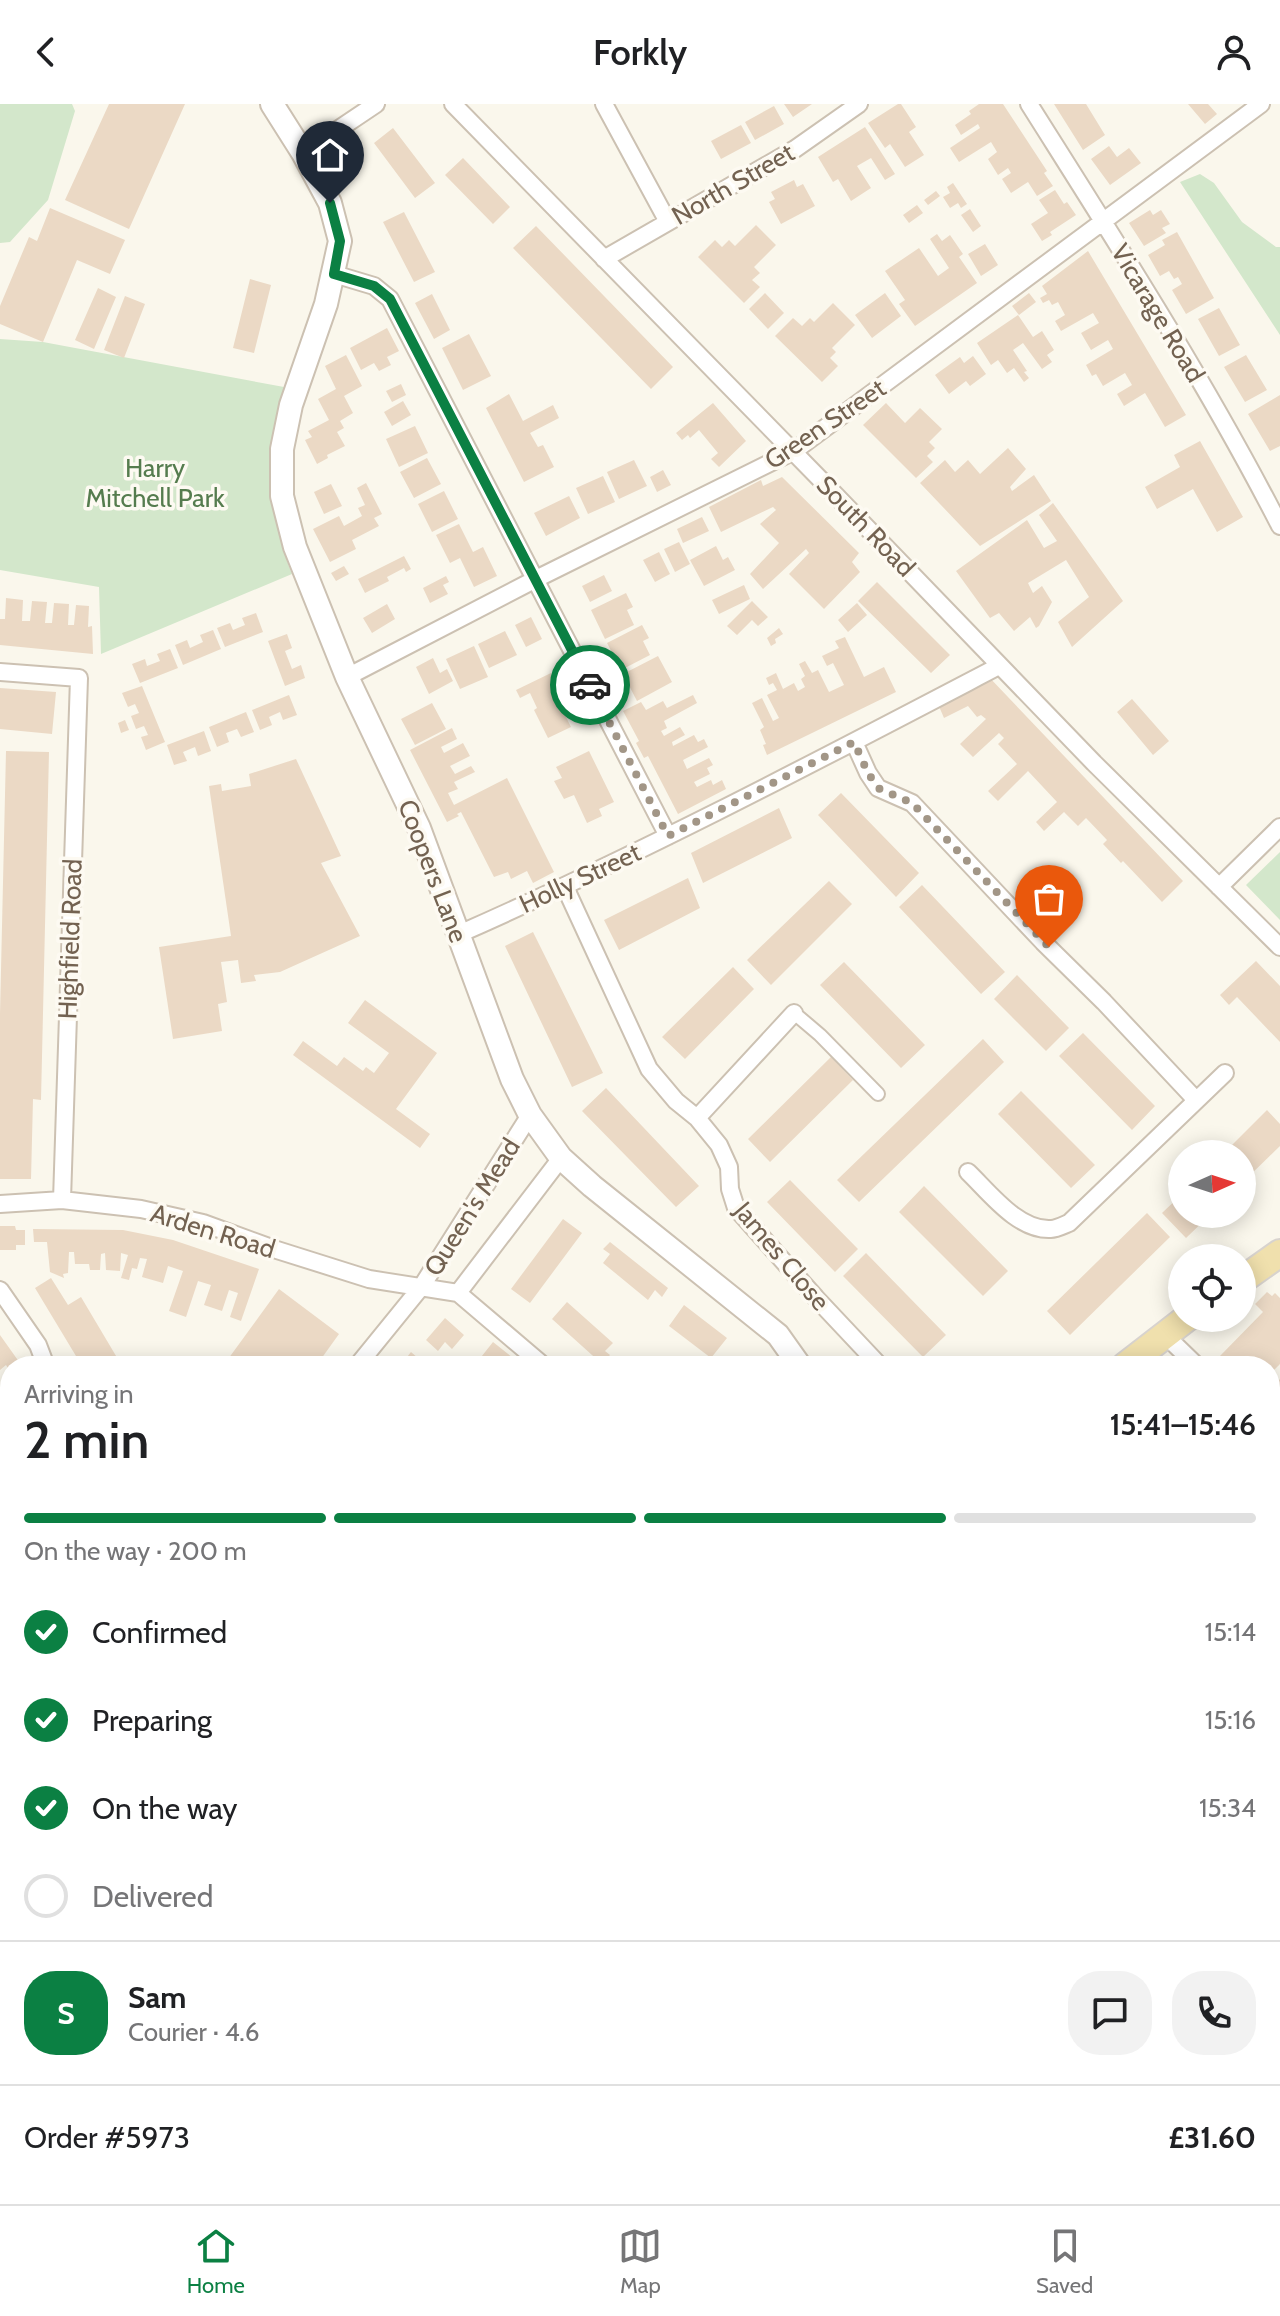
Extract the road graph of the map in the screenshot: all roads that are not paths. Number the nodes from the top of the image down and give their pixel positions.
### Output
1 (272, 104) edge
2 (376, 104) edge
3 (453, 104) edge
4 (604, 104) edge
5 (859, 104) edge
6 (1029, 104) edge
7 (1261, 104) edge
8 (303, 153) junction
9 (668, 222) junction
10 (1104, 223) junction
11 (604, 259) junction
12 (334, 274) junction
13 (794, 451) junction
14 (1280, 526) edge
15 (536, 579) junction
16 (999, 666) junction
17 (0, 672) edge
18 (347, 677) junction
19 (854, 742) junction
20 (1280, 827) edge
21 (668, 836) junction
22 (565, 887) junction
23 (1219, 887) junction
24 (459, 934) junction
25 (1280, 947) edge
26 (794, 1013) joint
27 (1225, 1073) dead end
28 (878, 1094) dead end
29 (1196, 1100) junction
30 (530, 1115) junction
31 (697, 1118) junction
32 (561, 1158) junction
33 (967, 1173) dead end
34 (62, 1200) junction
35 (0, 1204) edge
36 (1280, 1253) edge
37 (1256, 1270) edge
38 (422, 1286) junction
39 (0, 1290) edge
40 (458, 1293) junction
41 (1168, 1331) edge
42 (1164, 1334) junction
43 (42, 1356) edge
44 (365, 1356) edge
45 (532, 1356) edge
46 (793, 1356) edge
47 (871, 1356) edge
48 (1123, 1356) edge
49 (1137, 1356) edge
50 (1187, 1356) edge

1 - 8 street, Coopers Lane
2 - 8 street
3 - 11 street, South Road
4 - 9 street
5 - 9 street, North Street
6 - 10 street, Vicarage Road
7 - 10 street, Green Street
8 - 12 street, Coopers Lane
9 - 11 street, North Street
10 - 13 street, Green Street
10 - 14 street, Vicarage Road
11 - 13 street, South Road
12 - 15 street
12 - 18 street, Coopers Lane
13 - 15 street, Green Street
13 - 16 street, South Road
15 - 18 street, Green Street
15 - 21 street
16 - 19 street, Holly Street
16 - 23 street, South Road
17 - 34 street, Highfield Road
18 - 24 street, Coopers Lane
19 - 21 street, Holly Street
19 - 29 street
20 - 23 street
21 - 22 street, Holly Street
22 - 24 street, Holly Street
22 - 31 street, James Close
23 - 25 street, South Road
24 - 30 street, Coopers Lane
26 - 28 street
26 - 31 street
27 - 29 street
29 - 33 street
30 - 32 street, Coopers Lane
30 - 38 street, Queen's Mead
31 - 47 street, James Close
32 - 40 street, Queen's Mead
32 - 46 street, Coopers Lane
34 - 35 street, Arden Road
34 - 38 street, Arden Road
36 - 37 main road
38 - 40 street, Queen's Mead
38 - 44 street
39 - 43 street
40 - 45 street
41 - 42 main road
42 - 48 main road
42 - 49 main road
42 - 50 street

